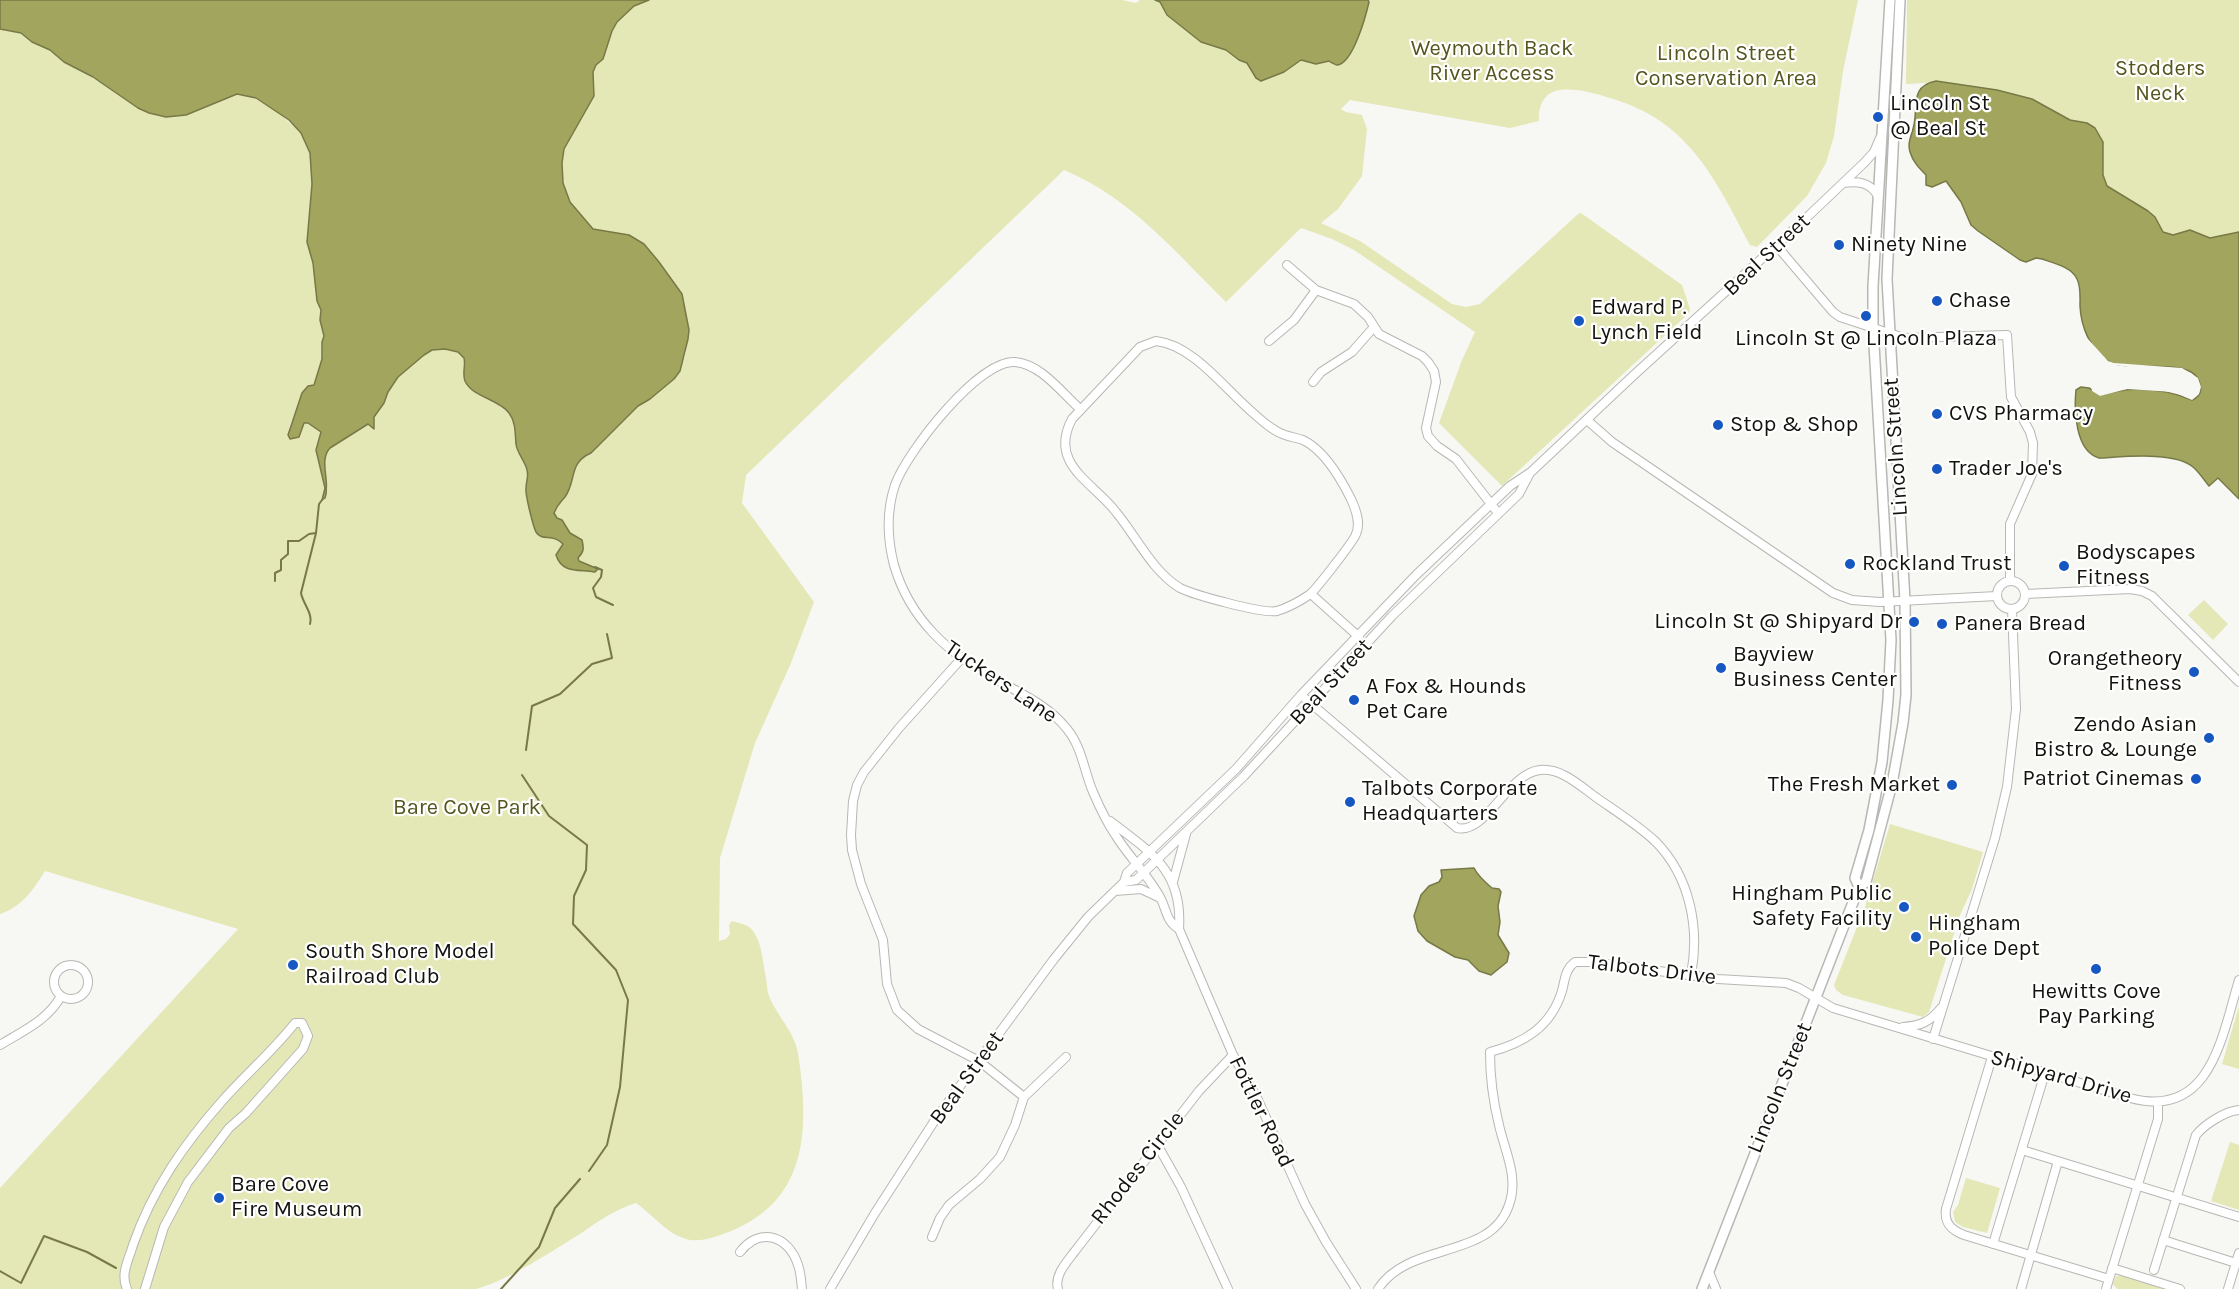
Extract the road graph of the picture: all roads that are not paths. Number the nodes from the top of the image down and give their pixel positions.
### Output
1 (1890, 0) edge
2 (1900, 0) edge
3 (1883, 132) junction
4 (1843, 183) junction
5 (1878, 196) junction
6 (1776, 245) junction
7 (1287, 265) dead end
8 (1316, 290) junction
9 (1374, 327) junction
10 (1873, 327) junction
11 (1889, 333) junction
12 (1269, 341) dead end
13 (1313, 382) dead end
14 (1080, 410) junction
15 (1587, 420) junction
16 (1531, 472) junction
17 (1491, 504) junction
18 (1498, 513) junction
19 (2010, 581) junction
20 (1311, 594) junction
21 (2025, 594) junction
22 (1997, 596) junction
23 (1905, 601) junction
24 (1890, 602) junction
25 (2012, 609) junction
26 (1357, 636) junction
27 (1366, 643) junction
28 (961, 659) junction
29 (2239, 682) edge
30 (1301, 695) junction
31 (1311, 704) junction
32 (1107, 818) junction
33 (1187, 832) junction
34 (1149, 852) junction
35 (1157, 859) junction
36 (1136, 865) junction
37 (1143, 874) junction
38 (1124, 882) junction
39 (1173, 882) junction
40 (1859, 887) junction
41 (1113, 892) junction
42 (1161, 898) junction
43 (1179, 928) junction
44 (1691, 975) junction
45 (2239, 980) edge
46 (61, 996) junction
47 (1816, 997) junction
48 (1944, 1005) junction
49 (1896, 1028) junction
50 (1933, 1039) junction
51 (0, 1045) edge
52 (1233, 1055) junction
53 (1066, 1057) dead end
54 (1992, 1057) junction
55 (979, 1061) junction
56 (2045, 1072) junction
57 (1024, 1097) junction
58 (2158, 1101) junction
59 (2239, 1110) edge
60 (1158, 1146) junction
61 (2022, 1150) junction
62 (2058, 1161) junction
63 (2137, 1186) junction
64 (2176, 1198) junction
65 (2239, 1217) edge
66 (932, 1237) dead end
67 (2163, 1240) junction
68 (1993, 1244) junction
69 (740, 1252) dead end
70 (2239, 1253) edge
71 (2030, 1255) junction
72 (2236, 1263) junction
73 (2112, 1268) junction
74 (2154, 1270) dead end
75 (1709, 1272) junction
76 (2109, 1279) junction
77 (127, 1289) edge
78 (145, 1289) edge
79 (802, 1289) edge
80 (830, 1289) edge
81 (1058, 1289) edge
82 (1228, 1289) edge
83 (1356, 1289) edge
84 (1378, 1289) edge
85 (1702, 1289) edge
86 (1716, 1289) edge
87 (2021, 1289) edge
88 (2106, 1289) edge
89 (2180, 1289) edge
90 (2228, 1289) edge

1 - 3 main road, Lincoln Street
2 - 11 main road, Lincoln Street
3 - 4 street, Beal Street
3 - 5 main road, Lincoln Street
4 - 5 street
4 - 6 street, Beal Street
5 - 10 main road, Lincoln Street
6 - 10 street
6 - 15 street, Beal Street
7 - 8 street
8 - 9 street
8 - 12 street
9 - 13 street
9 - 17 street
10 - 11 street
10 - 24 main road, Lincoln Street
11 - 19 street
11 - 23 main road, Lincoln Street
14 - 20 street
14 - 20 street
14 - 28 street, Tuckers Lane
15 - 16 street, Beal Street
15 - 24 street
16 - 17 street, Beal Street
16 - 18 street, Beal Street
17 - 18 street
17 - 26 street, Beal Street
18 - 27 street, Beal Street
19 - 21 street
19 - 22 street
20 - 26 street
21 - 25 street
21 - 29 street
22 - 23 street
22 - 25 street
23 - 24 street
23 - 40 main road, Lincoln Street
24 - 40 main road, Lincoln Street
25 - 48 street
26 - 27 street
26 - 30 street, Beal Street
27 - 31 street, Beal Street
28 - 32 street, Tuckers Lane
28 - 55 street
30 - 31 street
30 - 34 street, Beal Street
31 - 33 street, Beal Street
31 - 44 street
32 - 34 street, Tuckers Lane
32 - 36 street, Tuckers Lane
33 - 35 street, Beal Street
33 - 39 street
34 - 35 street, Fottler Road
34 - 36 street, Beal Street
35 - 37 street, Beal Street
35 - 39 street, Fottler Road
36 - 37 street, Fottler Road
36 - 38 street, Beal Street
37 - 38 street, Beal Street
37 - 42 street, Fottler Road
38 - 41 street, Beal Street
39 - 43 street, Fottler Road
40 - 47 main road, Lincoln Street
41 - 42 street
41 - 55 street, Beal Street
42 - 43 street, Fottler Road
43 - 52 street, Fottler Road
44 - 47 street, Talbots Drive
44 - 84 street, Talbots Drive
45 - 58 street, Shipyard Drive
46 - 46 street
46 - 51 street
47 - 49 street, Shipyard Drive
47 - 75 main road, Lincoln Street
48 - 49 street
48 - 50 street
49 - 50 street, Shipyard Drive
50 - 54 street, Shipyard Drive
52 - 60 street, Rhodes Circle
52 - 83 street, Fottler Road
53 - 57 street
54 - 56 street, Shipyard Drive
54 - 68 street
55 - 57 street
55 - 80 street, Beal Street
56 - 58 street, Shipyard Drive
56 - 61 street
57 - 66 street
58 - 63 street
59 - 64 street
60 - 81 street, Rhodes Circle
60 - 82 street
61 - 62 street
61 - 68 street
62 - 63 street
62 - 71 street
63 - 64 street
63 - 73 street
64 - 65 street
64 - 67 street
67 - 72 street
67 - 74 street
68 - 71 street
69 - 79 street
70 - 72 street
71 - 76 street
71 - 87 street
72 - 90 street
73 - 76 street
73 - 89 street
75 - 85 main road, Lincoln Street
75 - 86 street
76 - 88 street
77 - 78 street

